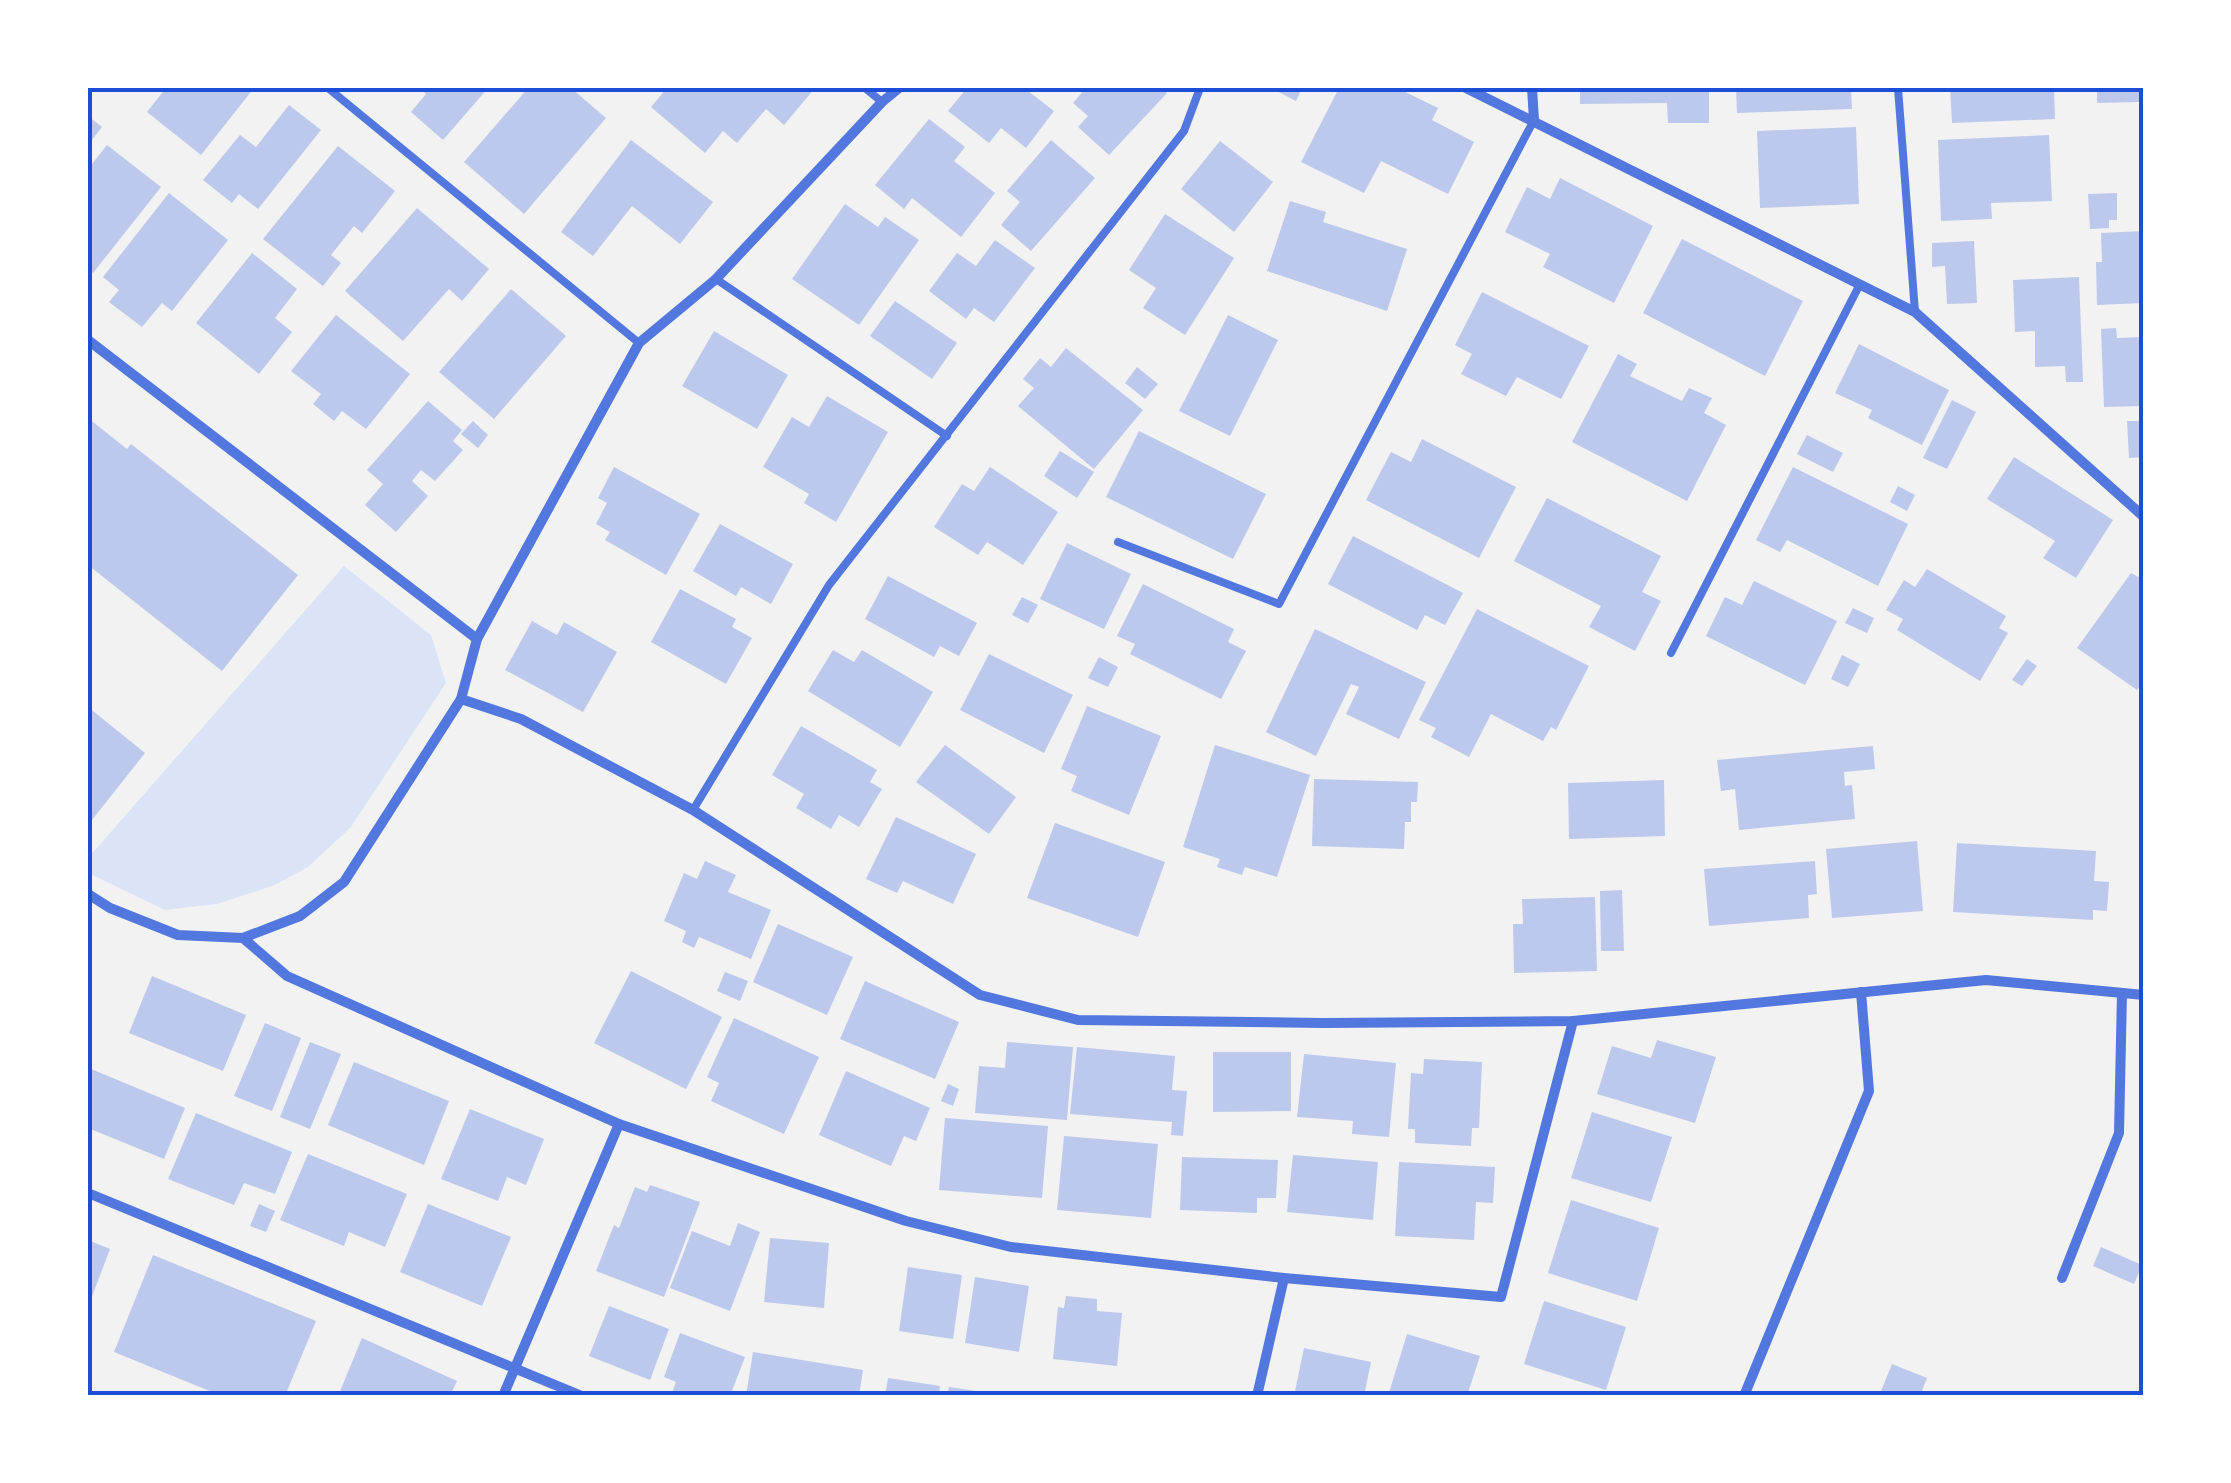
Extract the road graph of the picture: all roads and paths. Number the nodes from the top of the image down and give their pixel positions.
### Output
1 (328, 88) edge
2 (865, 88) edge
3 (899, 88) edge
4 (1200, 88) edge
5 (1466, 88) edge
6 (1532, 88) edge
7 (1898, 88) edge
8 (882, 102) junction
9 (1534, 120) junction
10 (716, 279) junction
11 (1860, 284) junction
12 (1914, 312) junction
13 (88, 340) edge
14 (638, 343) junction
15 (947, 436) junction
16 (2144, 517) edge
17 (1118, 542) dead end
18 (477, 639) junction
19 (1671, 653) dead end
20 (461, 699) junction
21 (693, 810) junction
22 (88, 894) edge
23 (242, 938) junction
24 (1861, 992) junction
25 (2122, 993) junction
26 (2144, 995) edge
27 (1573, 1021) junction
28 (619, 1124) junction
29 (88, 1193) edge
30 (1284, 1278) junction
31 (2062, 1278) dead end
32 (514, 1369) junction
33 (503, 1396) edge
34 (582, 1396) edge
35 (1257, 1396) edge
36 (1744, 1396) edge

1 - 14 lane
2 - 8 lane
3 - 8 street
4 - 15 lane
5 - 9 street
6 - 9 street
7 - 12 lane
8 - 10 street
9 - 11 street
9 - 17 lane
10 - 14 street
10 - 15 lane
11 - 12 street
11 - 19 lane
12 - 16 street
13 - 18 street
14 - 18 street
15 - 21 lane
18 - 20 street
20 - 21 street
20 - 23 street
21 - 27 street
22 - 23 street
23 - 28 street
24 - 25 street
24 - 27 street
24 - 36 street
25 - 26 street
25 - 31 street
27 - 30 street
28 - 30 street
28 - 32 street
29 - 32 street
30 - 35 street
32 - 33 street
32 - 34 street

